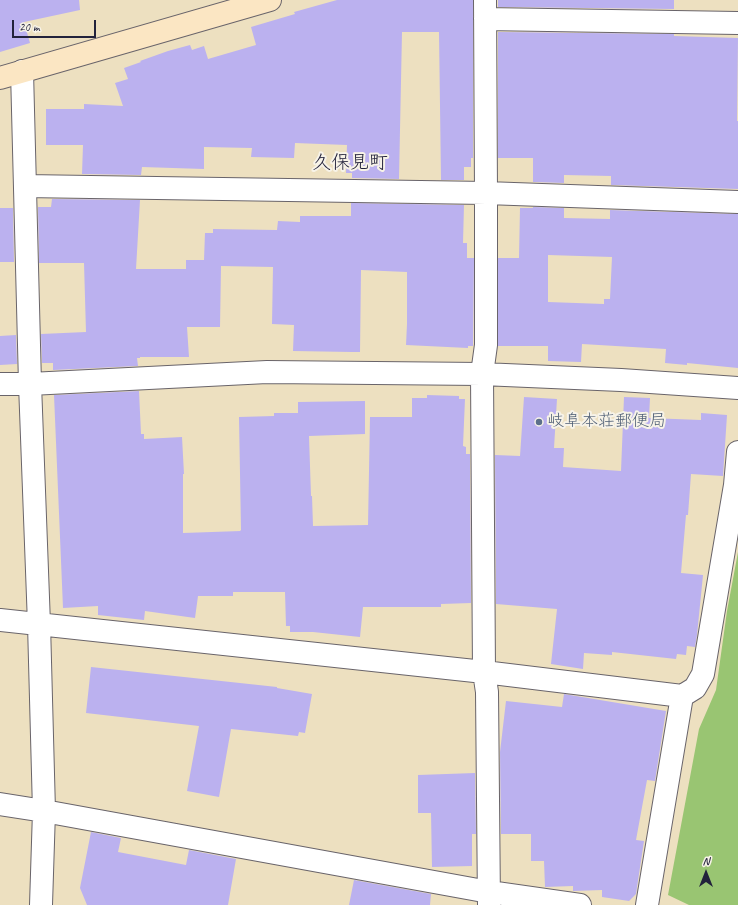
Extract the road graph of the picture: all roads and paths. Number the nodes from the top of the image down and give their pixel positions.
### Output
1 (270, 0) edge
2 (485, 9) edge
3 (738, 23) edge
4 (22, 71) junction
5 (0, 78) edge
6 (25, 186) junction
7 (486, 193) junction
8 (738, 202) edge
9 (482, 374) junction
10 (0, 384) edge
11 (30, 384) junction
12 (738, 388) edge
13 (738, 452) edge
14 (0, 620) edge
15 (39, 624) junction
16 (484, 672) junction
17 (682, 696) junction
18 (0, 804) edge
19 (44, 811) junction
20 (489, 898) edge
21 (41, 905) edge
22 (580, 905) edge
23 (647, 905) edge

1 - 4 street
2 - 3 street
2 - 7 street
4 - 5 street
4 - 6 street
6 - 7 street
6 - 11 street
7 - 8 street
7 - 9 street
9 - 11 street
9 - 12 street
9 - 16 street
10 - 11 street
11 - 15 street
13 - 17 street
14 - 15 street
15 - 16 street
15 - 19 street
16 - 17 street
16 - 20 street
17 - 23 street
18 - 19 street
19 - 20 street
19 - 21 street
20 - 22 street

